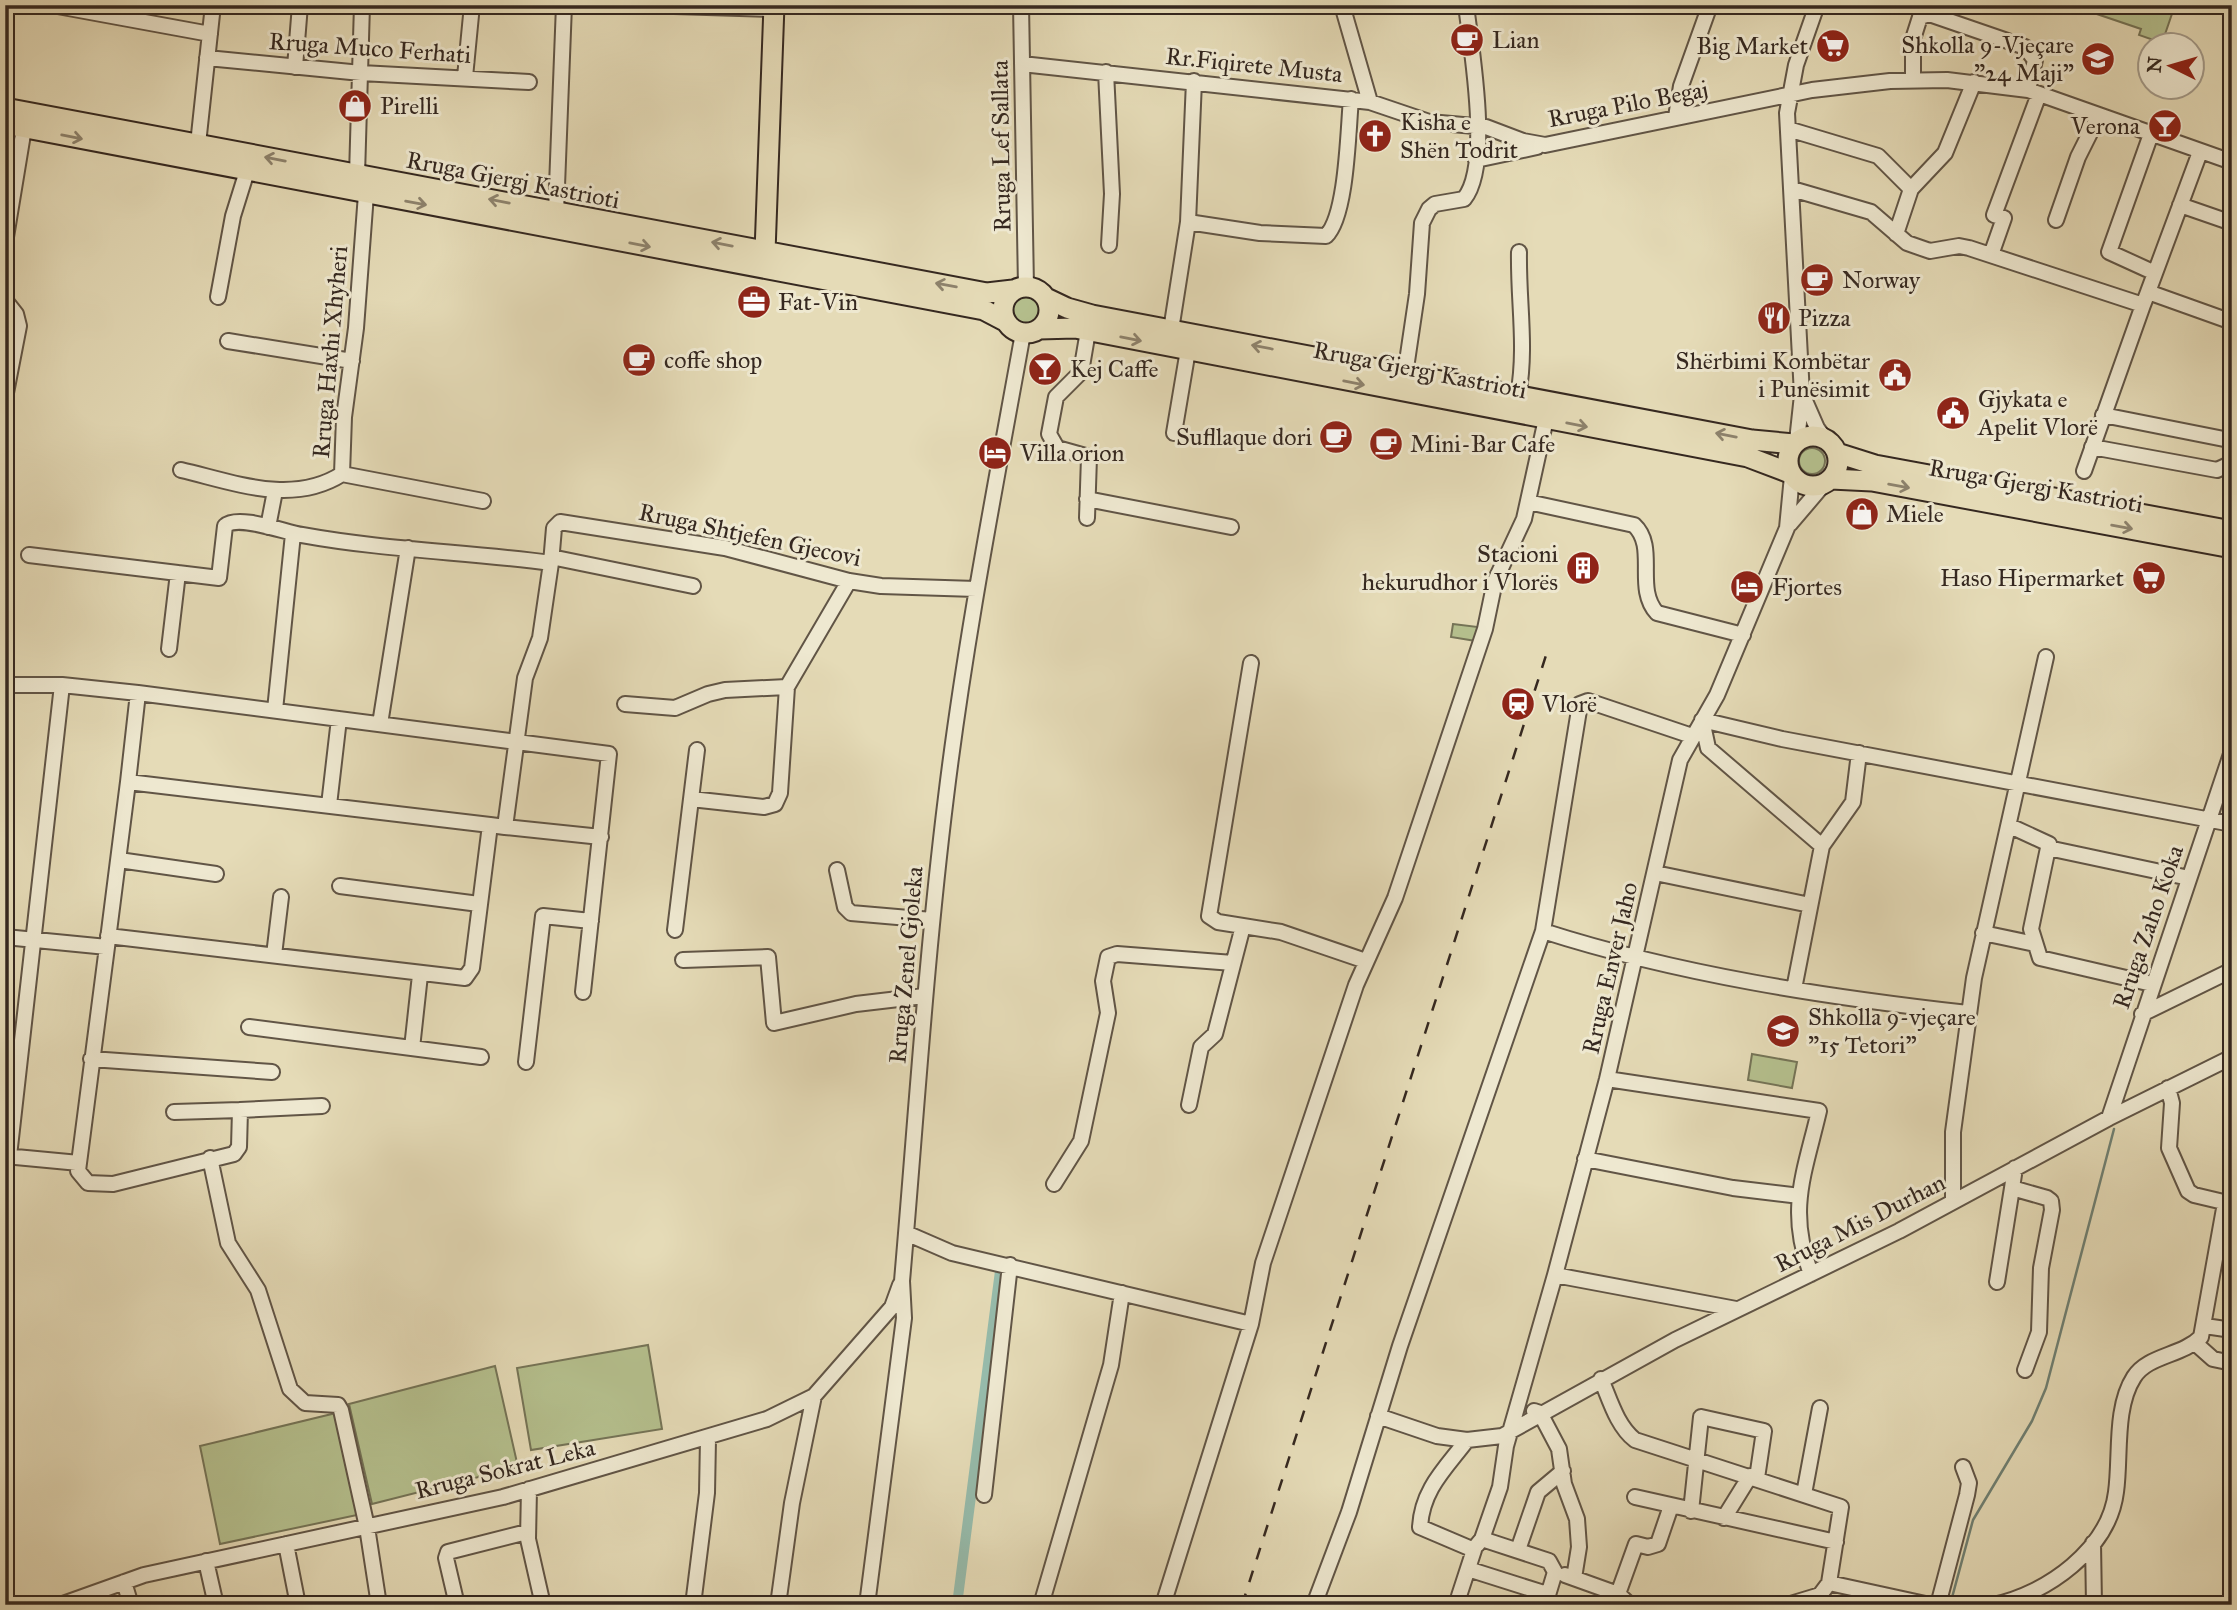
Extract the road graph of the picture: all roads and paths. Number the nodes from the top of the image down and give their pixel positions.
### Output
1 (52, 5) edge
2 (213, 5) edge
3 (300, 5) edge
4 (362, 5) edge
5 (471, 5) edge
6 (564, 5) edge
7 (641, 5) edge
8 (1021, 5) edge
9 (1342, 5) edge
10 (1466, 5) edge
11 (1710, 5) edge
12 (1817, 5) edge
13 (774, 7) edge
14 (210, 34) junction
15 (207, 58) junction
16 (1022, 64) junction
17 (295, 67) junction
18 (1105, 72) junction
19 (360, 73) junction
20 (465, 77) junction
21 (1913, 79) junction
22 (1194, 81) junction
23 (529, 82) dead end
24 (1973, 82) junction
25 (2033, 92) junction
26 (1790, 95) junction
27 (1351, 99) junction
28 (1370, 102) junction
29 (5, 108) edge
30 (2099, 115) junction
31 (1676, 117) junction
32 (1478, 125) junction
33 (15, 126) edge
34 (1788, 129) junction
35 (2151, 134) junction
36 (198, 144) junction
37 (1545, 145) junction
38 (2200, 152) junction
39 (1476, 160) junction
40 (2232, 162) edge
41 (247, 171) junction
42 (357, 175) junction
43 (1792, 189) junction
44 (1911, 189) junction
45 (366, 194) junction
46 (2180, 205) junction
47 (556, 212) junction
48 (2056, 220) dead end
49 (1188, 222) junction
50 (2232, 223) edge
51 (1896, 234) junction
52 (5, 243) edge
53 (1109, 245) dead end
54 (1518, 251) dead end
55 (765, 252) junction
56 (1991, 255) junction
57 (2155, 273) junction
58 (1020, 288) junction
59 (218, 297) dead end
60 (1046, 298) junction
61 (2146, 299) junction
62 (5, 300) edge
63 (1005, 321) junction
64 (2232, 322) edge
65 (1171, 330) junction
66 (1031, 331) junction
67 (1088, 331) junction
68 (228, 341) dead end
69 (1188, 350) junction
70 (352, 361) junction
71 (1405, 375) junction
72 (1802, 395) junction
73 (1518, 396) junction
74 (5, 398) edge
75 (2103, 415) junction
76 (1546, 419) junction
77 (1174, 433) dead end
78 (2224, 439) dead end
79 (1795, 442) junction
80 (1831, 446) junction
81 (2092, 447) junction
82 (2232, 463) edge
83 (181, 470) dead end
84 (2084, 471) dead end
85 (342, 474) junction
86 (1791, 474) junction
87 (1828, 481) junction
88 (275, 491) junction
89 (1087, 499) junction
90 (484, 501) dead end
91 (1528, 502) junction
92 (1087, 518) dead end
93 (268, 527) junction
94 (1231, 527) dead end
95 (1787, 528) junction
96 (2232, 531) edge
97 (293, 534) junction
98 (408, 548) junction
99 (2232, 548) edge
100 (29, 555) dead end
101 (551, 560) junction
102 (178, 573) junction
103 (849, 581) junction
104 (693, 586) dead end
105 (976, 589) junction
106 (1743, 635) junction
107 (169, 649) dead end
108 (2046, 657) dead end
109 (1251, 663) dead end
110 (5, 685) edge
111 (62, 685) junction
112 (787, 687) junction
113 (138, 693) junction
114 (625, 704) dead end
115 (275, 710) junction
116 (339, 719) junction
117 (1702, 720) junction
118 (380, 724) junction
119 (1692, 736) junction
120 (515, 743) junction
121 (697, 750) dead end
122 (2232, 751) edge
123 (1859, 753) junction
124 (128, 782) junction
125 (2019, 784) junction
126 (691, 799) junction
127 (329, 805) junction
128 (2209, 820) junction
129 (2232, 824) edge
130 (490, 825) junction
131 (2010, 826) junction
132 (505, 827) junction
133 (601, 837) junction
134 (1822, 846) junction
135 (2048, 848) junction
136 (119, 860) junction
137 (838, 870) dead end
138 (1655, 873) junction
139 (216, 874) dead end
140 (2189, 878) junction
141 (340, 886) dead end
142 (281, 897) dead end
143 (479, 904) junction
144 (1810, 905) junction
145 (932, 920) junction
146 (591, 921) junction
147 (1242, 926) junction
148 (675, 930) dead end
149 (1543, 931) junction
150 (1983, 933) junction
151 (5, 937) edge
152 (34, 940) junction
153 (108, 942) junction
154 (2035, 944) junction
155 (274, 955) junction
156 (1636, 958) junction
157 (683, 960) dead end
158 (1366, 961) junction
159 (1233, 963) junction
160 (2232, 970) edge
161 (420, 975) junction
162 (2152, 984) junction
163 (1794, 989) junction
164 (583, 992) dead end
165 (924, 996) junction
166 (1968, 1013) junction
167 (2142, 1014) junction
168 (249, 1027) dead end
169 (412, 1048) junction
170 (481, 1057) dead end
171 (2232, 1057) edge
172 (91, 1059) junction
173 (526, 1062) dead end
174 (272, 1072) dead end
175 (1607, 1079) junction
176 (2168, 1088) junction
177 (1189, 1105) dead end
178 (321, 1107) dead end
179 (240, 1110) junction
180 (174, 1112) dead end
181 (2109, 1118) junction
182 (7, 1156) edge
183 (1586, 1159) junction
184 (79, 1163) junction
185 (212, 1168) junction
186 (2015, 1168) junction
187 (1054, 1184) dead end
188 (2012, 1188) junction
189 (1800, 1196) junction
190 (1953, 1201) junction
191 (2228, 1204) edge
192 (906, 1233) junction
193 (1010, 1265) junction
194 (1811, 1274) junction
195 (1555, 1275) junction
196 (901, 1280) junction
197 (1997, 1282) dead end
198 (1122, 1293) junction
199 (1736, 1310) junction
200 (1251, 1324) junction
201 (2205, 1326) junction
202 (2232, 1330) edge
203 (2195, 1343) junction
204 (2232, 1363) edge
205 (2025, 1370) dead end
206 (1601, 1379) junction
207 (814, 1396) junction
208 (1518, 1406) junction
209 (1820, 1408) dead end
210 (1540, 1413) junction
211 (1378, 1416) junction
212 (1510, 1432) junction
213 (708, 1439) junction
214 (1467, 1440) junction
215 (1698, 1458) junction
216 (1962, 1467) dead end
217 (1563, 1471) junction
218 (1754, 1477) junction
219 (529, 1489) junction
220 (984, 1494) dead end
221 (1804, 1494) junction
222 (1635, 1497) dead end
223 (1671, 1506) junction
224 (1690, 1511) junction
225 (1724, 1518) junction
226 (367, 1527) junction
227 (527, 1532) junction
228 (1836, 1542) junction
229 (2093, 1543) junction
230 (286, 1544) junction
231 (1478, 1545) junction
232 (1518, 1550) junction
233 (206, 1561) junction
234 (1468, 1569) junction
235 (1555, 1572) junction
236 (1574, 1578) junction
237 (124, 1582) junction
238 (1829, 1583) junction
239 (1618, 1594) junction
240 (1546, 1599) edge
241 (60, 1605) edge
242 (131, 1605) edge
243 (216, 1605) edge
244 (298, 1605) edge
245 (379, 1605) edge
246 (457, 1605) edge
247 (543, 1605) edge
248 (693, 1605) edge
249 (778, 1605) edge
250 (867, 1605) edge
251 (1041, 1605) edge
252 (1163, 1605) edge
253 (1314, 1605) edge
254 (1463, 1605) edge
255 (1630, 1605) edge
256 (1787, 1605) edge
257 (1930, 1605) edge
258 (1938, 1605) edge
259 (1993, 1605) edge
260 (2094, 1605) edge

1 - 14 street
2 - 14 street
3 - 17 street
4 - 19 street
5 - 20 street
6 - 47 street
7 - 13 street
8 - 16 street, Rruga Lef Sallata
9 - 28 street
10 - 32 street
11 - 31 street
12 - 26 street
13 - 55 main road
14 - 15 street
15 - 17 street, Rruga Muco Ferhati
15 - 36 street
16 - 18 street, Rr.Fiqirete Musta
16 - 58 street, Rruga Lef Sallata
17 - 19 street, Rruga Muco Ferhati
18 - 22 street, Rr.Fiqirete Musta
18 - 53 street
19 - 20 street, Rruga Muco Ferhati
19 - 42 street
20 - 23 street, Rruga Muco Ferhati
21 - 24 street, Rruga Pilo Begaj
21 - 25 street
21 - 26 street, Rruga Pilo Begaj
22 - 27 street, Rr.Fiqirete Musta
22 - 49 street
24 - 25 street, Rruga Pilo Begaj
24 - 44 street
25 - 30 street, Rruga Pilo Begaj
25 - 56 street
26 - 31 street, Rruga Pilo Begaj
26 - 34 street
27 - 28 street, Rr.Fiqirete Musta
27 - 49 street
28 - 32 street, Rr.Fiqirete Musta
29 - 36 main road, Rruga Gjergj Kastrioti
30 - 35 street, Rruga Pilo Begaj
30 - 48 street
31 - 37 street, Rruga Pilo Begaj
32 - 37 street, Rruga Pilo Begaj
32 - 39 street
33 -> 41 main road, Rruga Gjergj Kastrioti
33 - 52 street
34 - 43 street
34 - 44 street
35 - 38 street, Rruga Pilo Begaj
35 - 57 street
42 -> 36 main road, Rruga Gjergj Kastrioti
37 - 39 street
38 - 40 street, Rruga Pilo Begaj
38 - 46 street
39 - 71 street
41 - 45 main road, Rruga Gjergj Kastrioti
41 - 59 street
47 -> 42 main road, Rruga Gjergj Kastrioti
43 - 51 street
43 - 72 street
44 - 51 street
45 -> 63 main road, Rruga Gjergj Kastrioti
45 - 70 street, Rruga Haxhi Xhyheri
46 - 50 street
46 - 57 street
55 -> 47 main road, Rruga Gjergj Kastrioti
49 - 65 street
51 - 56 street
54 - 73 street
58 -> 55 main road, Rruga Gjergj Kastrioti
56 - 61 street
57 - 61 street
58 - 60 main road
58 - 63 main road
60 - 65 main road, Rruga Gjergj Kastrioti
60 - 66 main road
61 - 64 street
61 - 75 street
62 - 74 street
63 - 66 main road
71 -> 65 main road, Rruga Gjergj Kastrioti
66 - 67 main road, Rruga Gjergj Kastrioti
66 - 105 street, Rruga Zenel Gjoleka
67 -> 69 main road, Rruga Gjergj Kastrioti
67 - 89 street
68 - 70 street
69 -> 76 main road, Rruga Gjergj Kastrioti
69 - 77 street
70 - 85 street, Rruga Haxhi Xhyheri
71 - 73 main road, Rruga Gjergj Kastrioti
72 - 79 street
72 - 80 street
79 -> 73 main road, Rruga Gjergj Kastrioti
75 - 78 street
75 - 81 street
76 -> 86 main road, Rruga Gjergj Kastrioti
76 - 91 street
79 - 80 main road
79 - 86 main road
80 - 87 main road
80 - 96 main road, Rruga Gjergj Kastrioti
81 - 82 street
81 - 84 street
83 - 88 street, Rruga Haxhi Xhyheri
85 - 88 street, Rruga Haxhi Xhyheri
85 - 90 street
86 - 87 main road
86 - 95 street
87 - 95 street
87 -> 99 main road, Rruga Gjergj Kastrioti
88 - 93 street
89 - 92 street
89 - 94 street
91 - 106 street
91 - 158 street
93 - 97 street
93 - 102 street
95 - 106 street, Rruga Enver Jaho
97 - 98 street
97 - 115 street
98 - 101 street
98 - 118 street
100 - 102 street
101 - 103 street, Rruga Shtjefen Gjecovi
101 - 104 street
101 - 120 street
102 - 107 street
103 - 105 street, Rruga Shtjefen Gjecovi
103 - 112 street
105 - 145 street, Rruga Zenel Gjoleka
106 - 117 street, Rruga Enver Jaho
108 - 125 street
109 - 147 street
110 - 111 street
111 - 113 street
111 - 152 street
112 - 114 street
112 - 126 street
113 - 115 street
113 - 124 street
115 - 116 street
116 - 118 street
116 - 127 street
117 - 119 street, Rruga Enver Jaho
117 - 123 street
117 - 134 street
118 - 120 street
119 - 138 street, Rruga Enver Jaho
119 - 149 street
120 - 132 street
120 - 133 street
121 - 126 street
122 - 128 street, Rruga Zaho Koka
123 - 125 street
123 - 134 street
124 - 127 street
124 - 136 street
125 - 128 street
125 - 131 street
126 - 148 street
127 - 130 street
128 - 129 street
128 - 140 street, Rruga Zaho Koka
130 - 132 street
130 - 143 street
131 - 135 street
131 - 150 street
132 - 133 street
133 - 146 street
134 - 144 street
135 - 140 street
135 - 154 street
136 - 139 street
136 - 153 street
137 - 145 street
138 - 144 street
138 - 156 street, Rruga Enver Jaho
140 - 162 street, Rruga Zaho Koka
141 - 143 street
142 - 155 street
143 - 161 street
144 - 163 street
145 - 165 street, Rruga Zenel Gjoleka
146 - 164 street
146 - 173 street
147 - 158 street
147 - 159 street
149 - 156 street
149 - 211 street
150 - 154 street
150 - 166 street
151 - 152 street
152 - 153 street
152 - 182 street
153 - 155 street
153 - 172 street
154 - 162 street
155 - 161 street
156 - 163 street
156 - 175 street, Rruga Enver Jaho
157 - 165 street
158 - 200 street
159 - 177 street
159 - 187 street
160 - 167 street
161 - 169 street
162 - 167 street, Rruga Zaho Koka
163 - 166 street
165 - 192 street, Rruga Zenel Gjoleka
166 - 190 street
167 - 181 street, Rruga Zaho Koka
168 - 169 street
169 - 170 street
171 - 176 street, Rruga Mis Durhan
172 - 174 street
172 - 184 street
175 - 183 street, Rruga Enver Jaho
175 - 189 street
176 - 181 street, Rruga Mis Durhan
176 - 191 street
178 - 179 street
179 - 180 street
179 - 185 street
181 - 186 street, Rruga Mis Durhan
182 - 184 street
183 - 189 street
183 - 195 street, Rruga Enver Jaho
184 - 185 street
185 - 226 street
186 - 188 street
186 - 190 street, Rruga Mis Durhan
188 - 197 street
188 - 205 street
189 - 194 street
190 - 194 street, Rruga Mis Durhan
191 - 201 street
192 - 193 street
192 - 196 street, Rruga Zenel Gjoleka
193 - 198 street
193 - 220 street
194 - 199 street, Rruga Mis Durhan
195 - 199 street
195 - 208 street, Rruga Enver Jaho
196 - 207 street, Rruga Sokrat Leka
196 - 250 street, Rruga Zenel Gjoleka
198 - 200 street
198 - 251 street
199 - 206 street, Rruga Mis Durhan
200 - 252 street
201 - 202 street
201 - 203 street
203 - 204 street
203 - 229 street
206 - 210 street, Rruga Mis Durhan
206 - 215 street
207 - 213 street, Rruga Sokrat Leka
207 - 249 street
208 - 210 street
208 - 212 street, Rruga Enver Jaho
209 - 221 street
210 - 212 street, Rruga Mis Durhan
210 - 217 street
211 - 214 street, Rruga Mis Durhan
211 - 253 street
212 - 214 street, Rruga Mis Durhan
212 - 231 street, Rruga Enver Jaho
213 - 219 street, Rruga Sokrat Leka
213 - 248 street
214 - 231 street
215 - 218 street
215 - 218 street
215 - 224 street
216 - 258 street
217 - 232 street
217 - 236 street
218 - 221 street
218 - 225 street
219 - 226 street, Rruga Sokrat Leka
219 - 227 street
221 - 228 street
222 - 223 street
223 - 224 street
223 - 239 street
224 - 225 street
225 - 228 street
226 - 230 street, Rruga Sokrat Leka
226 - 245 street
227 - 246 street
227 - 247 street
228 - 238 street
229 - 259 street
229 - 260 street
230 - 233 street, Rruga Sokrat Leka
230 - 244 street
231 - 232 street
231 - 234 street, Rruga Enver Jaho
232 - 235 street
233 - 237 street, Rruga Sokrat Leka
233 - 243 street
234 - 240 street
234 - 254 street, Rruga Enver Jaho
235 - 236 street
235 - 240 street
236 - 239 street
237 - 241 street, Rruga Sokrat Leka
237 - 242 street
238 - 256 street
238 - 257 street
239 - 255 street

